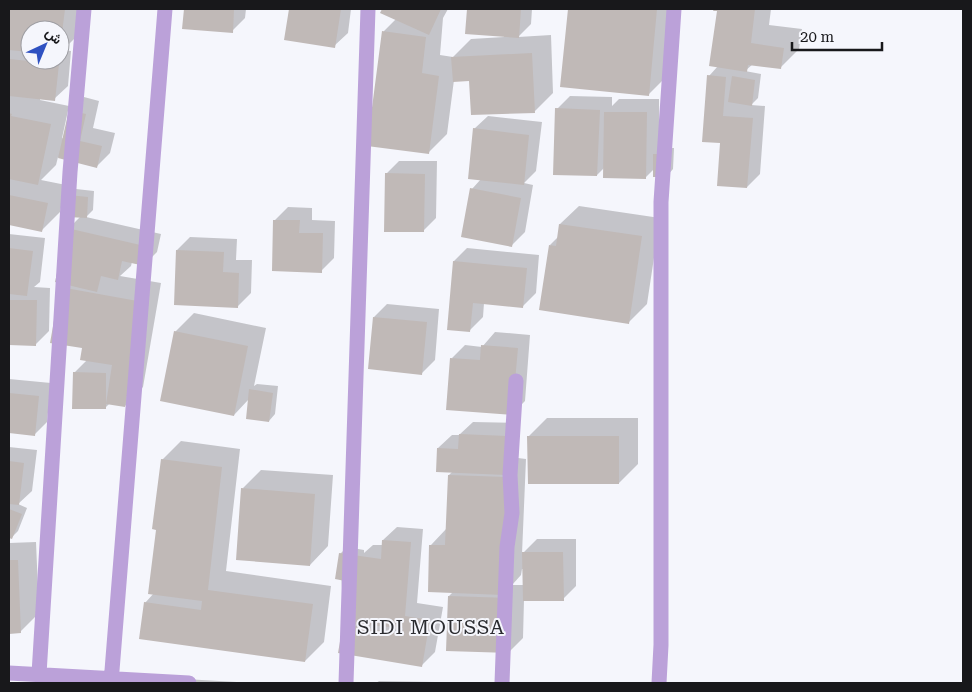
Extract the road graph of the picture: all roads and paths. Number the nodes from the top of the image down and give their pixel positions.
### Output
1 (84, 9) edge
2 (165, 9) edge
3 (368, 9) edge
4 (674, 9) edge
5 (516, 381) dead end
6 (9, 673) edge
7 (39, 674) junction
8 (111, 681) edge
9 (189, 683) edge
10 (346, 683) edge
11 (502, 683) edge
12 (659, 683) edge

1 - 7 street
2 - 8 street
3 - 10 street
4 - 12 street
5 - 11 street
6 - 7 street
7 - 8 street
8 - 9 street

